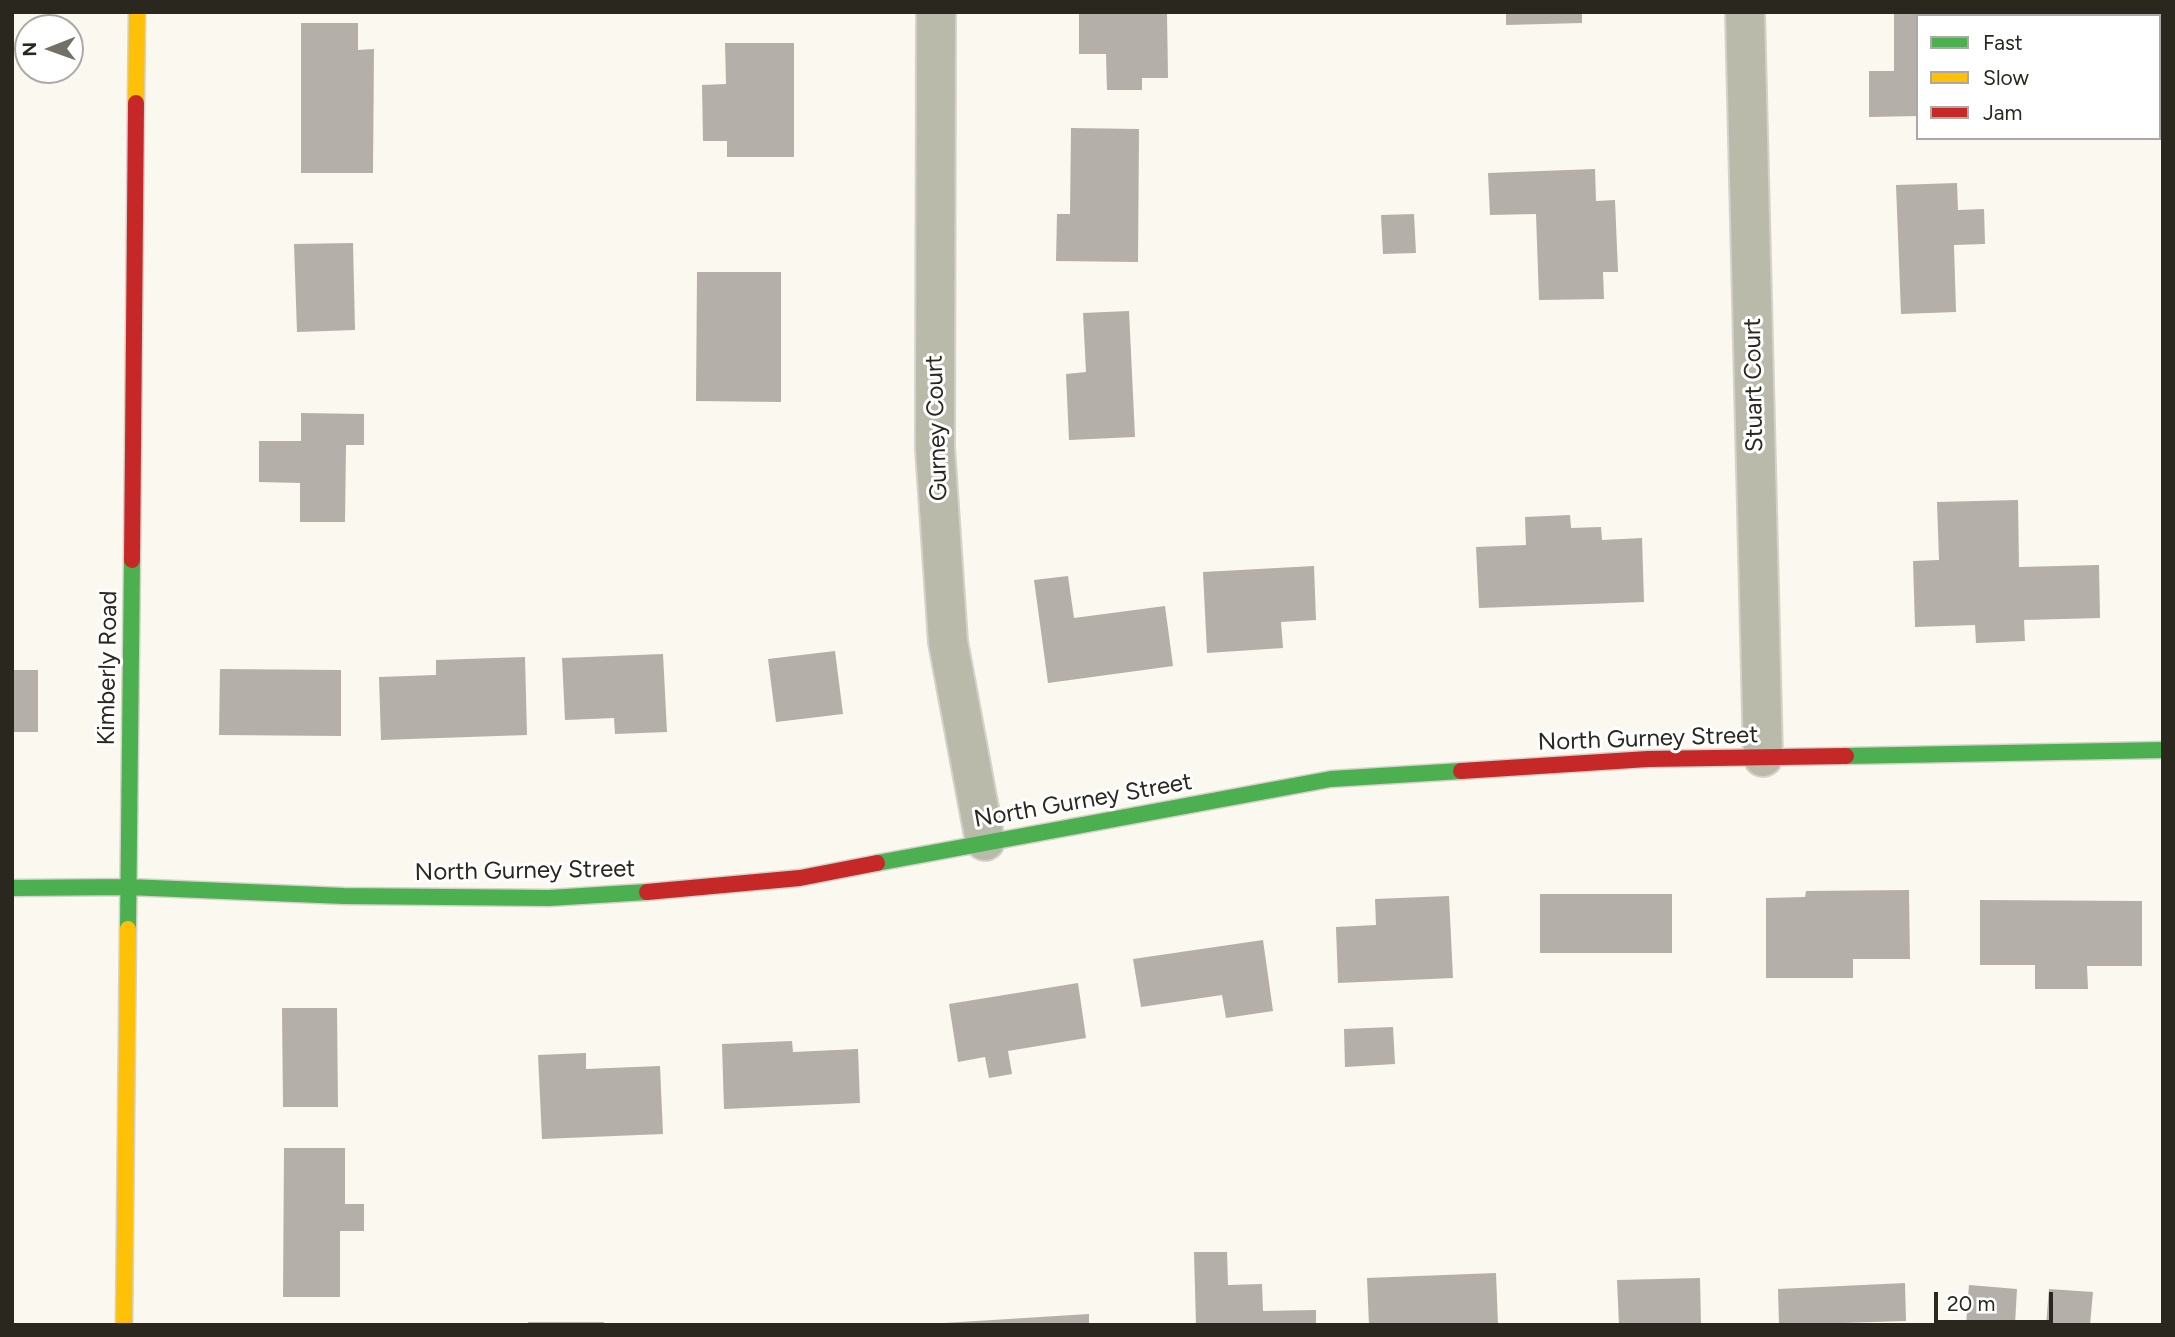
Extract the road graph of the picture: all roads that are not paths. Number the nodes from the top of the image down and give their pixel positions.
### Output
1 (137, 12) edge
2 (936, 12) edge
3 (1745, 12) edge
4 (2163, 750) edge
5 (1763, 757) junction
6 (985, 841) junction
7 (128, 887) junction
8 (12, 888) edge
9 (124, 1325) edge

1 - 7 street, Kimberly Road
2 - 6 street, Gurney Court
3 - 5 street, Stuart Court
4 - 5 street, North Gurney Street
5 - 6 street, North Gurney Street
6 - 7 street, North Gurney Street
7 - 8 street, North Gurney Street
7 - 9 street, Kimberly Road

